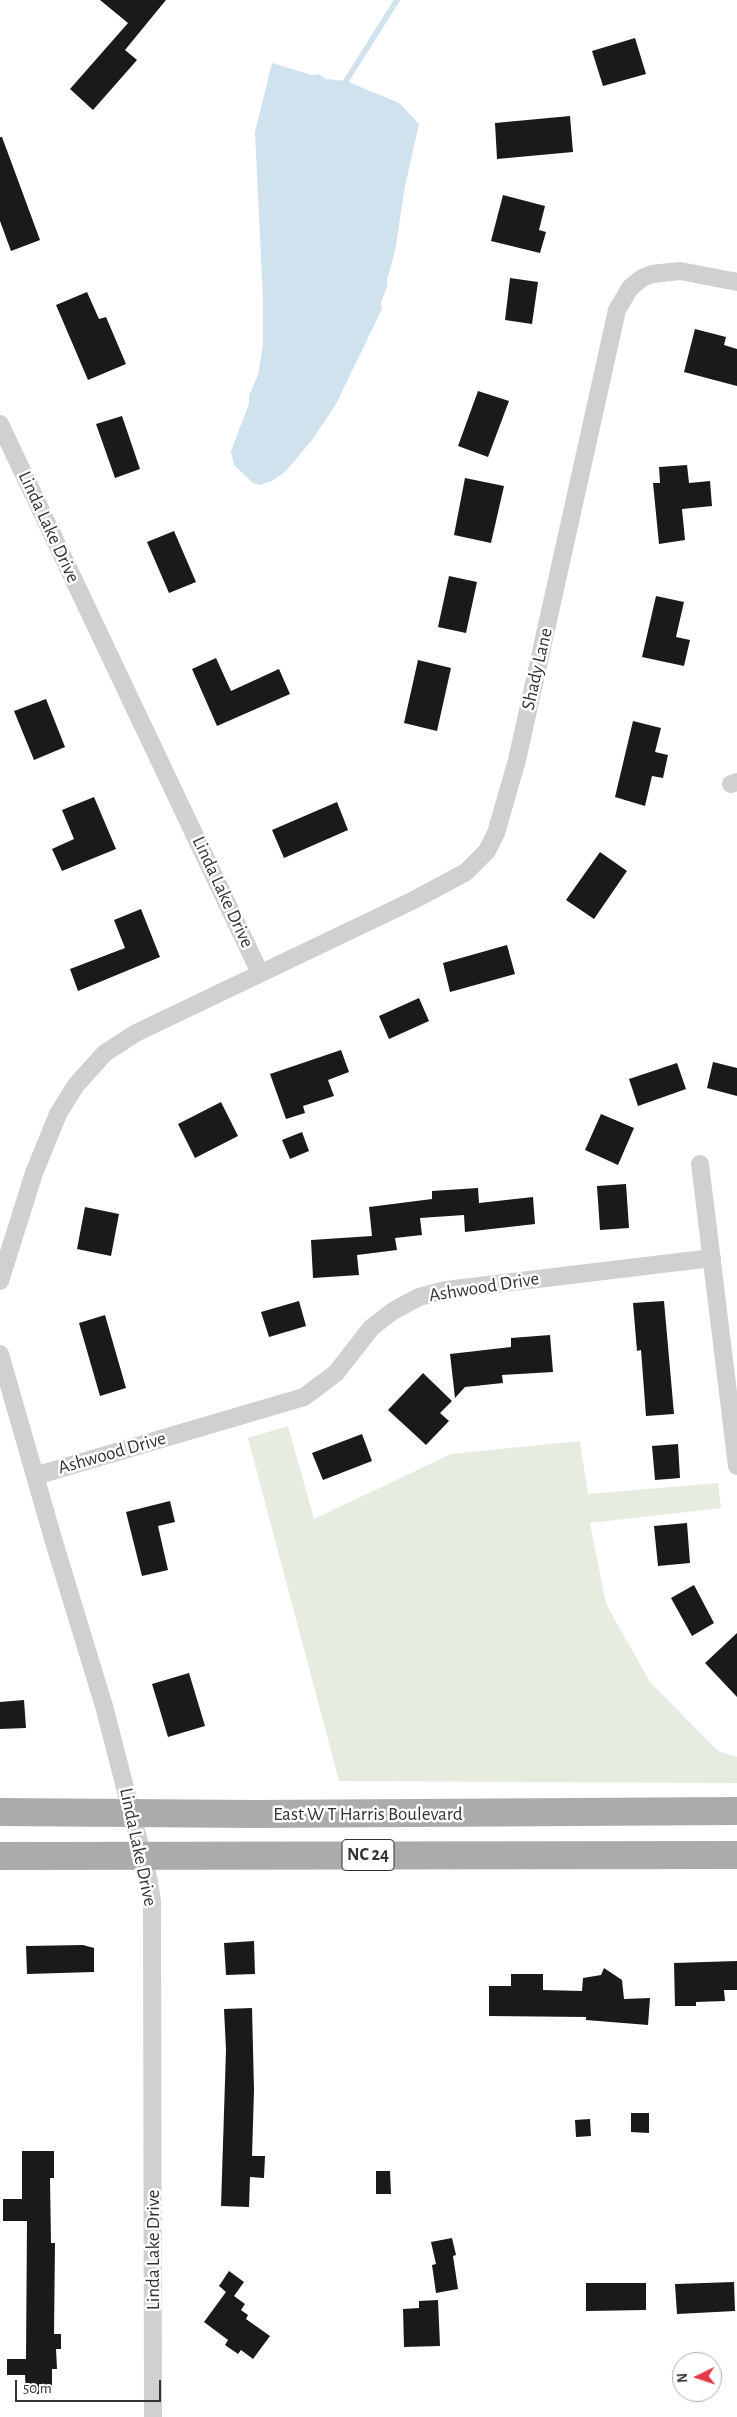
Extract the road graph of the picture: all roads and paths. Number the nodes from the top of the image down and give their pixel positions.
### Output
1 (737, 282) edge
2 (0, 424) edge
3 (260, 972) junction
4 (700, 1164) dead end
5 (712, 1258) junction
6 (0, 1281) edge
7 (0, 1354) edge
8 (737, 1466) edge
9 (35, 1476) junction
10 (737, 1811) edge
11 (0, 1812) edge
12 (132, 1812) junction
13 (143, 1854) junction
14 (737, 1855) edge
15 (0, 1856) edge
16 (153, 2417) edge

1 - 3 street, Shady Lane
2 - 3 street, Linda Lake Drive
3 - 6 street
4 - 5 street
5 - 8 street
5 - 9 street, Ashwood Drive
7 - 9 street, Linda Lake Drive
9 - 12 street, Linda Lake Drive
10 - 12 main road, East W T Harris Boulevard / NC 24
11 - 12 main road, East W T Harris Boulevard / NC 24
12 - 13 street, Linda Lake Drive
13 - 14 main road, NC 24
13 - 15 main road, NC 24
13 - 16 street, Linda Lake Drive

